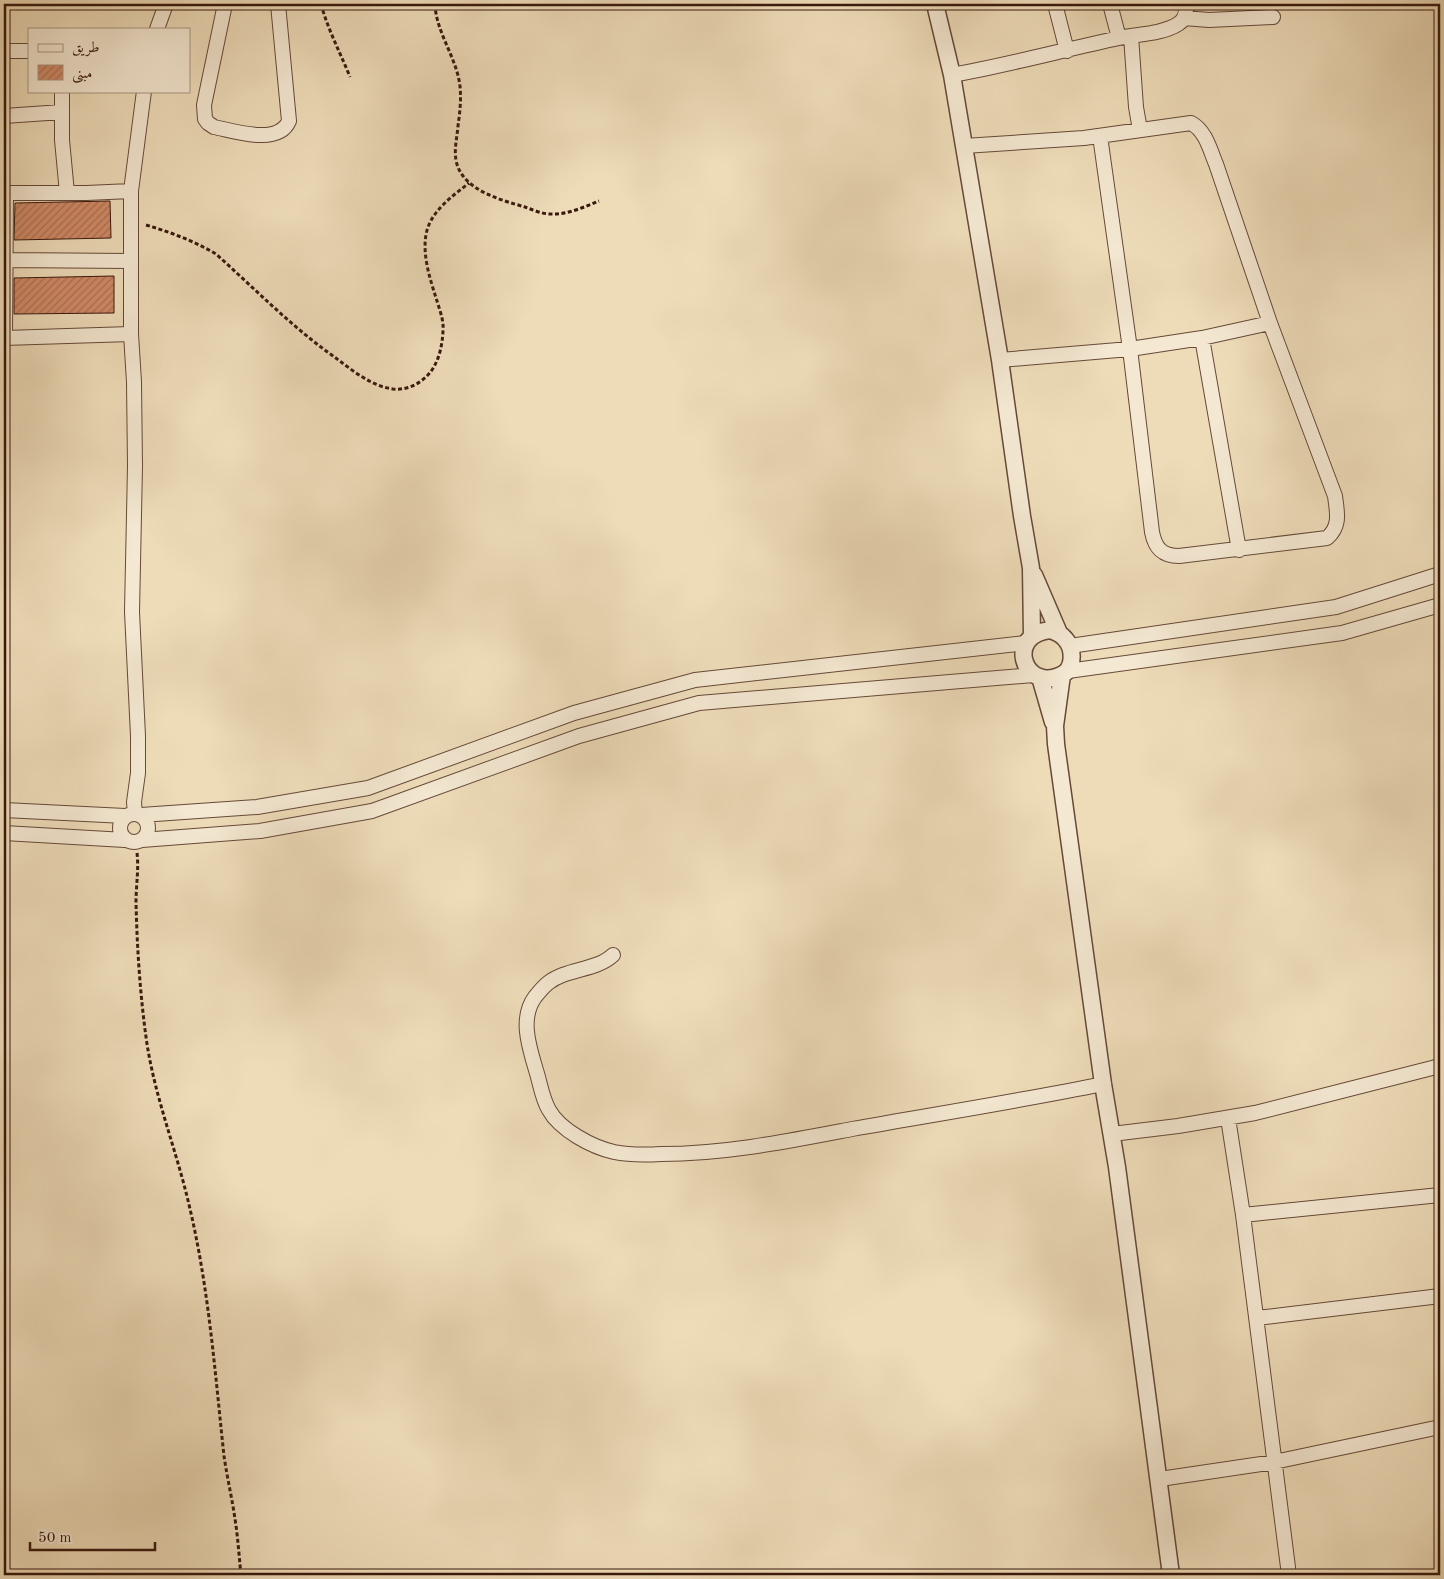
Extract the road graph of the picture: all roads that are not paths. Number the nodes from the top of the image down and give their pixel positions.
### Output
1 (166, 4) edge
2 (225, 4) edge
3 (278, 4) edge
4 (935, 4) edge
5 (1055, 4) edge
6 (1110, 4) edge
7 (1185, 4) edge
8 (1273, 17) dead end
9 (1184, 18) junction
10 (156, 28) edge
11 (1125, 37) junction
12 (4, 51) edge
13 (28, 51) edge
14 (1067, 51) junction
15 (952, 75) junction
16 (62, 92) edge
17 (144, 92) edge
18 (62, 112) junction
19 (4, 116) edge
20 (1140, 130) junction
21 (1100, 136) junction
22 (964, 146) junction
23 (131, 191) junction
24 (5, 193) edge
25 (67, 193) junction
26 (4, 260) edge
27 (131, 261) junction
28 (1270, 323) junction
29 (131, 334) junction
30 (4, 338) edge
31 (1202, 338) junction
32 (1130, 349) junction
33 (1000, 360) junction
34 (1239, 550) junction
35 (1031, 568) junction
36 (1440, 574) edge
37 (1440, 605) edge
38 (1059, 633) junction
39 (1029, 639) junction
40 (1070, 646) junction
41 (1065, 673) junction
42 (1037, 676) junction
43 (1055, 726) junction
44 (4, 810) edge
45 (134, 815) junction
46 (4, 833) edge
47 (134, 841) junction
48 (613, 955) dead end
49 (1440, 1066) edge
50 (1103, 1084) junction
51 (1228, 1118) junction
52 (1112, 1134) junction
53 (1440, 1195) edge
54 (1243, 1215) junction
55 (1440, 1296) edge
56 (1257, 1318) junction
57 (1440, 1427) edge
58 (1274, 1462) junction
59 (1160, 1479) junction
60 (1171, 1575) edge
61 (1289, 1575) edge

1 - 10 street
2 - 3 street
4 - 15 street
5 - 14 street
6 - 11 street
7 - 9 street
8 - 9 street
9 - 11 street
11 - 14 street
11 - 20 street
12 - 13 street
14 - 15 street
15 - 22 street
16 - 18 street
17 - 23 street
18 - 19 street
18 - 25 street
20 - 21 street
20 - 28 street
21 - 22 street
21 - 32 street
22 - 33 street
23 - 25 street
23 - 27 street
24 - 25 street
24 - 26 street
26 - 27 street
26 - 30 street
27 - 29 street
28 - 31 street
28 - 34 street
29 - 30 street
29 - 45 street
31 - 32 street
31 - 34 street
32 - 33 street
32 - 34 street
33 - 35 street
35 - 38 street
35 - 39 street
36 - 40 street
37 - 41 street
38 - 39 street
38 - 40 street
39 - 42 street
39 - 45 street
40 - 41 street
41 - 42 street
41 - 43 street
42 - 43 street
42 - 47 street
43 - 50 street
44 - 45 street
45 - 47 street
45 - 47 street
46 - 47 street
48 - 50 street
49 - 51 street
50 - 52 street
51 - 52 street
51 - 54 street
52 - 59 street
53 - 54 street
54 - 56 street
55 - 56 street
56 - 58 street
57 - 58 street
58 - 59 street
58 - 61 street
59 - 60 street

